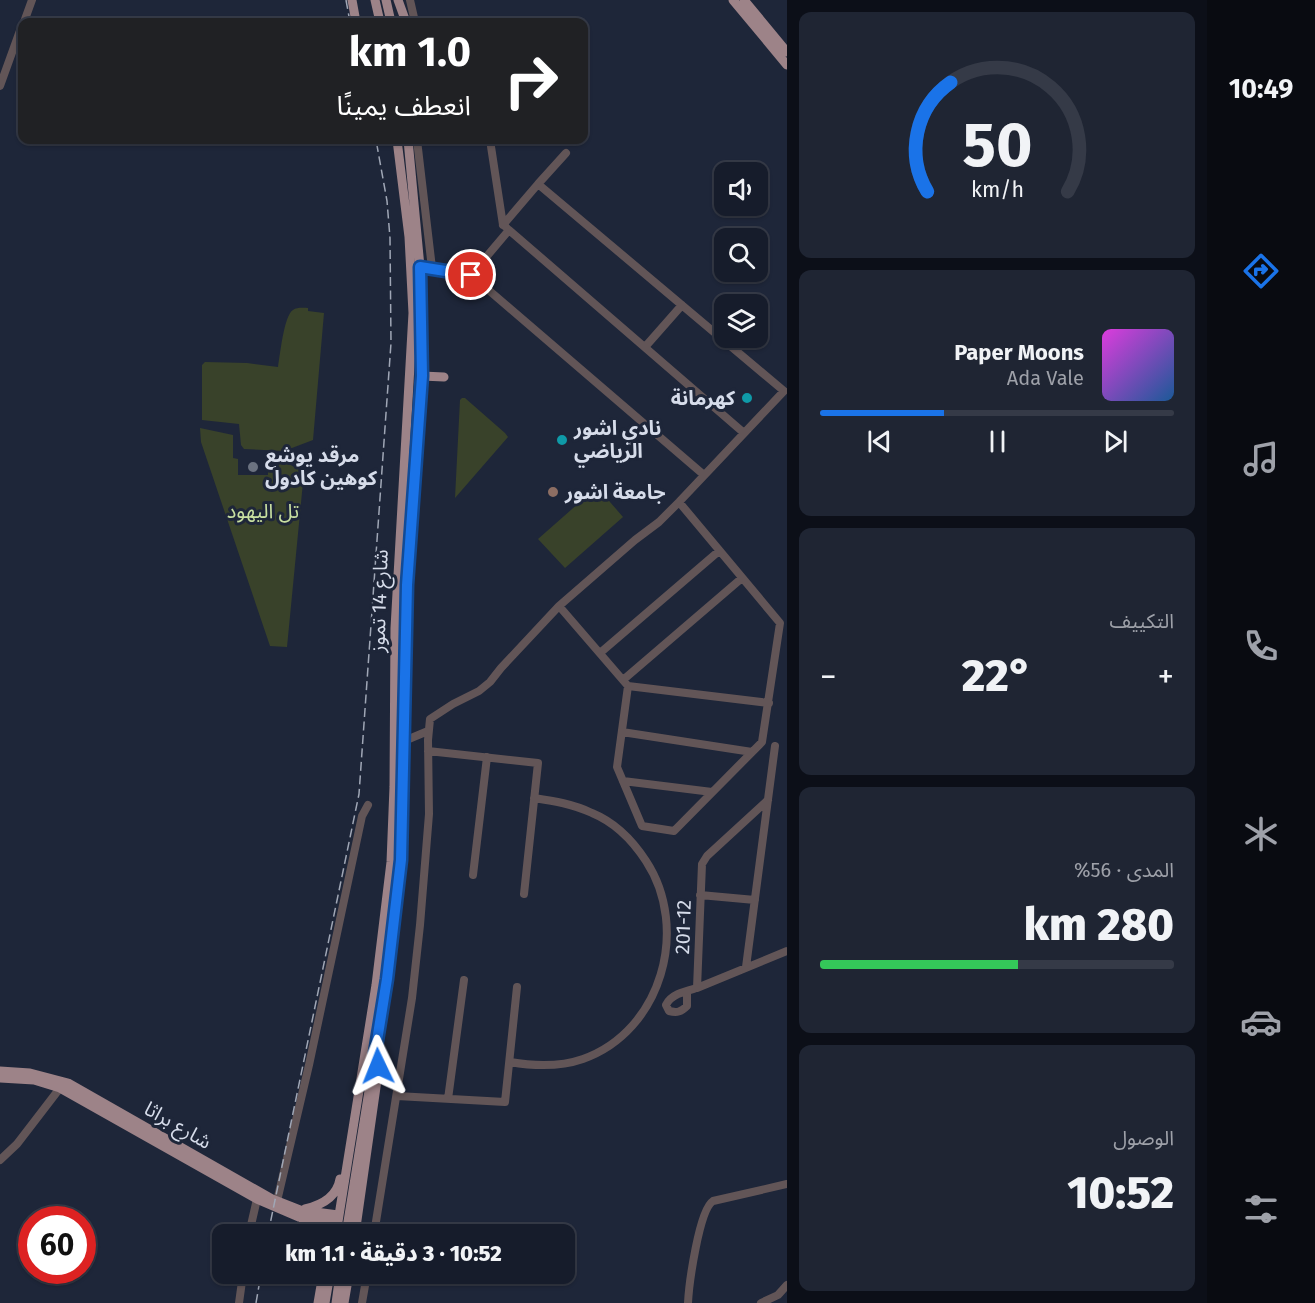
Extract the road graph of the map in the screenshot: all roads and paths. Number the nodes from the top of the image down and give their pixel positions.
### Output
1 (32, 0) edge
2 (352, 0) edge
3 (375, 0) edge
4 (403, 0) edge
5 (410, 0) edge
6 (733, 0) edge
7 (744, 0) edge
8 (392, 1) edge
9 (25, 18) edge
10 (355, 18) edge
11 (379, 18) edge
12 (392, 18) edge
13 (404, 18) edge
14 (406, 18) edge
15 (414, 18) edge
16 (18, 37) edge
17 (787, 52) edge
18 (787, 65) edge
19 (0, 86) edge
20 (397, 144) edge
21 (408, 144) edge
22 (417, 144) edge
23 (491, 144) edge
24 (566, 153) dead end
25 (538, 184) junction
26 (506, 227) junction
27 (420, 267) junction
28 (432, 268) junction
29 (471, 275) junction
30 (682, 305) junction
31 (645, 347) junction
32 (422, 376) junction
33 (444, 377) dead end
34 (744, 433) junction
35 (704, 475) junction
36 (679, 502) junction
37 (719, 551) junction
38 (742, 578) junction
39 (559, 606) junction
40 (600, 653) junction
41 (625, 683) junction
42 (769, 703) junction
43 (428, 731) junction
44 (622, 732) junction
45 (404, 741) junction
46 (775, 746) dead end
47 (428, 751) junction
48 (752, 752) junction
49 (487, 757) junction
50 (623, 781) junction
51 (712, 792) junction
52 (534, 798) junction
53 (768, 800) junction
54 (368, 805) dead end
55 (473, 875) dead end
56 (524, 894) dead end
57 (700, 895) junction
58 (755, 900) junction
59 (787, 951) edge
60 (746, 967) junction
61 (464, 980) dead end
62 (517, 987) dead end
63 (697, 987) junction
64 (687, 991) dead end
65 (370, 1052) junction
66 (510, 1062) junction
67 (368, 1064) junction
68 (0, 1071) edge
69 (0, 1078) edge
70 (60, 1088) junction
71 (397, 1096) junction
72 (448, 1099) junction
73 (0, 1160) edge
74 (787, 1184) edge
75 (257, 1199) junction
76 (277, 1201) junction
77 (299, 1213) junction
78 (337, 1219) dead end
79 (251, 1224) edge
80 (312, 1224) edge
81 (338, 1224) edge
82 (353, 1224) edge
83 (353, 1224) edge
84 (376, 1224) edge
85 (242, 1284) edge
86 (321, 1284) edge
87 (328, 1284) edge
88 (339, 1284) edge
89 (348, 1284) edge
90 (365, 1284) edge
91 (787, 1285) edge
92 (239, 1303) edge
93 (318, 1303) edge
94 (325, 1303) edge
95 (336, 1303) edge
96 (345, 1303) edge
97 (362, 1303) edge
98 (688, 1303) edge
99 (761, 1303) edge

1 - 9 street
2 - 10 main road
3 - 11 main road
4 - 14 main road
5 - 15 street
6 - 18 main road
7 - 17 main road
8 - 12 main road
8 - 13 main road
16 - 19 street
20 - 65 main road, شارع 14 تموز
21 - 27 main road, شارع 14 تموز
22 - 28 street
23 - 26 street
24 - 25 street
25 - 26 street
25 - 30 street
26 - 29 street
26 - 31 street
27 - 28 street
27 - 32 main road, شارع 14 تموز
28 - 29 street
29 - 35 street
30 - 31 street
30 - 34 street
31 - 34 street
32 - 33 main road
32 - 45 main road, شارع 14 تموز
34 - 35 street
35 - 36 street
36 - 37 street
36 - 39 street
37 - 38 street
37 - 40 street
38 - 41 street
38 - 42 street
39 - 40 street
39 - 43 street
40 - 41 street
41 - 42 street
41 - 44 street
42 - 48 street
43 - 45 street
43 - 47 street
44 - 48 street
44 - 50 street
45 - 65 main road, شارع 14 تموز
46 - 53 street
47 - 49 street
47 - 71 street
48 - 51 street
49 - 52 street
49 - 55 street
50 - 51 street
50 - 51 street
52 - 56 street
52 - 66 street
53 - 57 street, 201-12
53 - 58 street
54 - 76 street
57 - 58 street
57 - 63 street, 201-12
58 - 60 street
59 - 60 street
60 - 63 street
61 - 72 street
62 - 66 street
63 - 64 street
65 - 67 main road, شارع 14 تموز
65 - 77 main road
65 - 82 main road, شارع 14 تموز
66 - 72 street
67 - 81 main road
67 - 83 main road
68 - 76 main road, شارع براثا
69 - 70 main road, شارع براثا
70 - 73 street
70 - 75 main road, شارع براثا
71 - 72 street
71 - 84 street
74 - 98 street
75 - 77 main road, شارع براثا
75 - 79 street
76 - 77 main road, شارع براثا
77 - 78 main road, شارع براثا
77 - 80 main road
85 - 92 street
86 - 93 main road
87 - 94 main road
88 - 95 main road
89 - 96 main road
90 - 97 street
91 - 99 street

